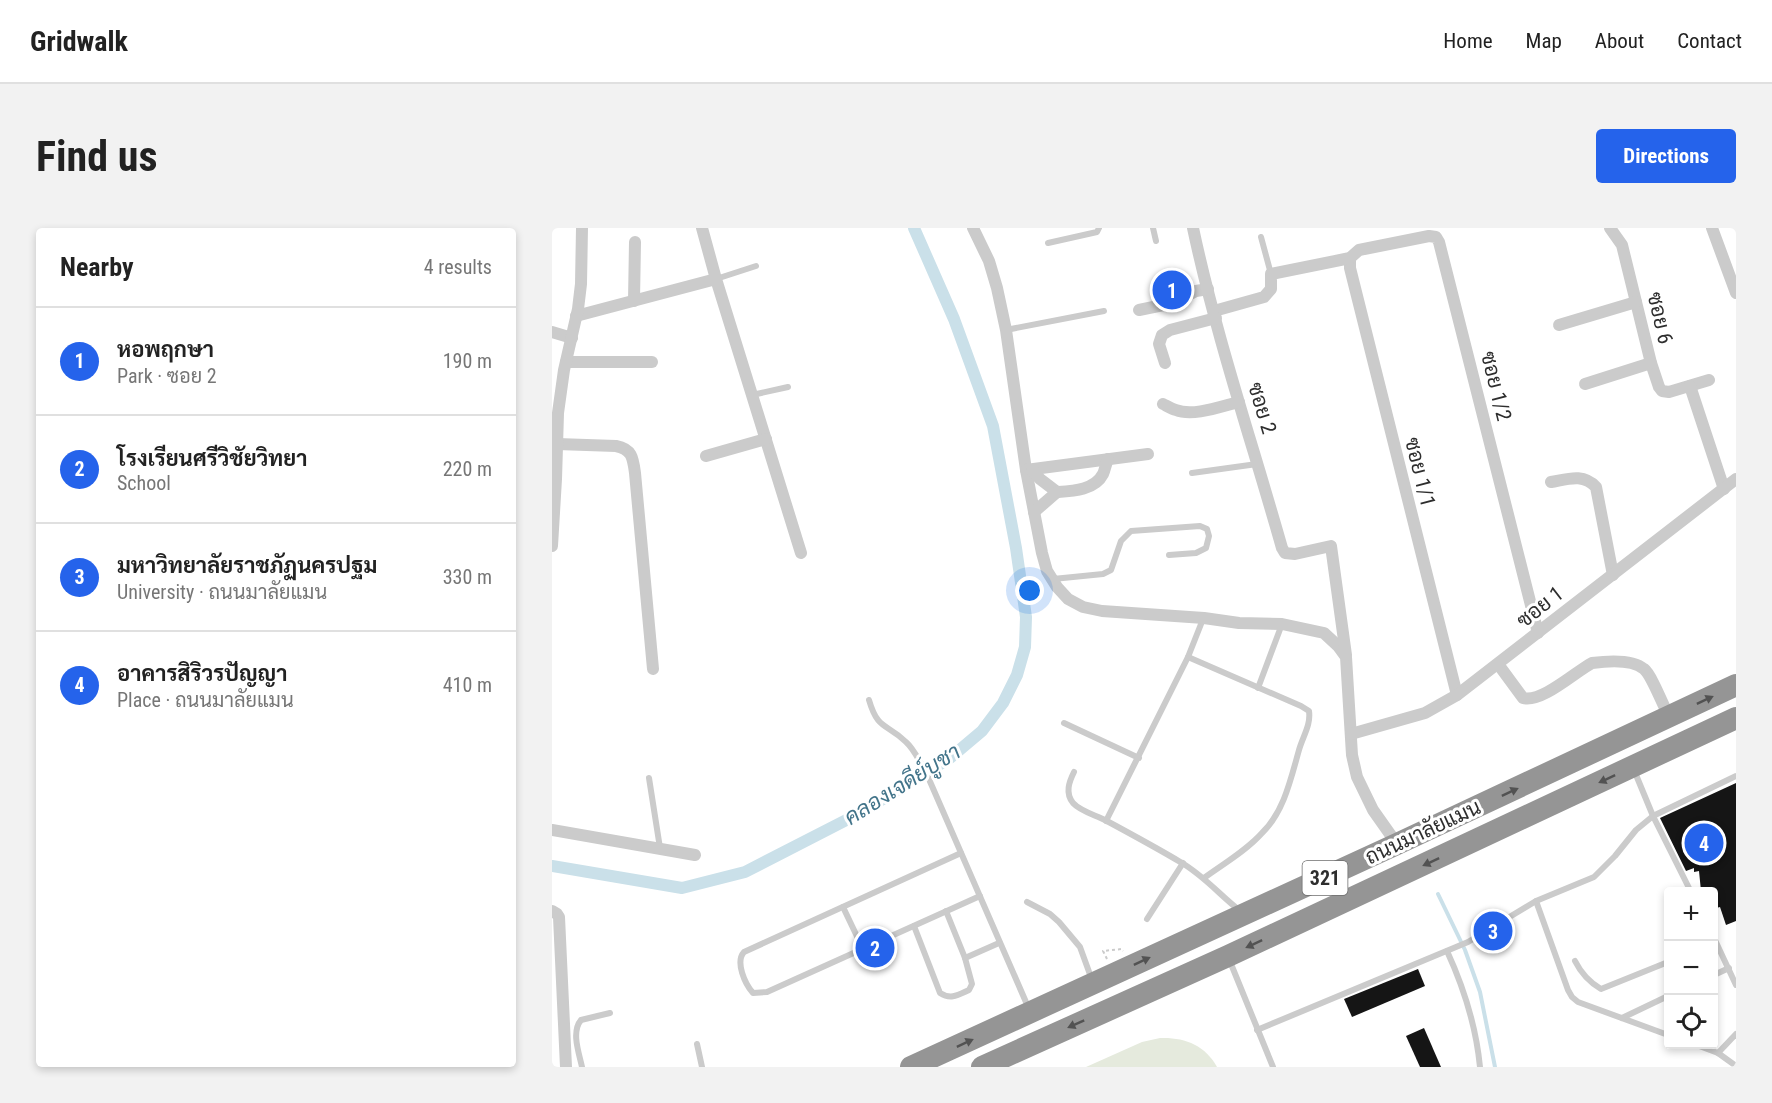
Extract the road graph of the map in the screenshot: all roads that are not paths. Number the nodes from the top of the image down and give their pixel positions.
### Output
1 (582, 228) edge
2 (702, 228) edge
3 (973, 228) edge
4 (1099, 228) edge
5 (1153, 228) edge
6 (1192, 228) edge
7 (1610, 228) edge
8 (1712, 228) edge
9 (1261, 237) dead end
10 (1156, 241) dead end
11 (635, 242) dead end
12 (1048, 243) dead end
13 (1350, 258) junction
14 (756, 266) dead end
15 (1271, 274) junction
16 (716, 279) junction
17 (1208, 289) junction
18 (1736, 293) edge
19 (633, 301) junction
20 (1636, 302) junction
21 (1139, 310) dead end
22 (1104, 311) dead end
23 (1215, 314) junction
24 (576, 316) junction
25 (1559, 325) dead end
26 (1006, 330) junction
27 (552, 332) edge
28 (572, 338) junction
29 (566, 362) junction
30 (652, 362) dead end
31 (1165, 363) dead end
32 (1651, 363) junction
33 (1709, 380) dead end
34 (1585, 384) dead end
35 (1690, 386) junction
36 (788, 387) dead end
37 (752, 395) junction
38 (1239, 402) junction
39 (1163, 404) dead end
40 (555, 412) edge
41 (766, 439) junction
42 (557, 444) junction
43 (1148, 453) dead end
44 (706, 456) dead end
45 (1108, 459) junction
46 (1258, 464) junction
47 (1029, 470) junction
48 (1192, 473) dead end
49 (554, 479) edge
50 (1736, 479) edge
51 (1551, 482) dead end
52 (1724, 489) junction
53 (1057, 492) junction
54 (1034, 513) junction
55 (552, 546) edge
56 (801, 553) dead end
57 (1169, 555) dead end
58 (1613, 575) junction
59 (1052, 579) junction
60 (1204, 618) junction
61 (1282, 624) junction
62 (1538, 633) junction
63 (1188, 657) junction
64 (1346, 657) junction
65 (1498, 664) junction
66 (653, 669) dead end
67 (1736, 685) edge
68 (1258, 688) junction
69 (1457, 695) junction
70 (869, 700) dead end
71 (1669, 717) junction
72 (1736, 718) edge
73 (1064, 723) dead end
74 (1351, 734) junction
75 (1139, 758) junction
76 (1633, 767) junction
77 (1074, 772) dead end
78 (1736, 776) edge
79 (649, 778) dead end
80 (1653, 816) junction
81 (1106, 821) junction
82 (552, 830) edge
83 (1397, 844) junction
84 (660, 848) junction
85 (961, 853) junction
86 (695, 855) dead end
87 (1183, 863) junction
88 (1204, 878) junction
89 (1689, 887) edge
90 (980, 896) junction
91 (1536, 901) junction
92 (1027, 902) dead end
93 (843, 907) junction
94 (552, 911) edge
95 (946, 911) junction
96 (1245, 914) junction
97 (1147, 919) dead end
98 (914, 926) junction
99 (999, 943) junction
100 (863, 949) junction
101 (1718, 949) edge
102 (1449, 950) junction
103 (1228, 956) junction
104 (964, 958) junction
105 (1575, 961) dead end
106 (1664, 965) edge
107 (1729, 968) junction
108 (1718, 973) edge
109 (1094, 983) junction
110 (1736, 985) edge
111 (1664, 998) edge
112 (610, 1013) dead end
113 (1030, 1013) junction
114 (1622, 1018) junction
115 (1257, 1030) junction
116 (1664, 1034) edge
117 (1736, 1034) edge
118 (697, 1044) dead end
119 (1707, 1049) edge
120 (1718, 1053) junction
121 (1736, 1066) edge
122 (566, 1067) edge
123 (582, 1067) edge
124 (702, 1067) edge
125 (911, 1067) edge
126 (982, 1067) edge
127 (1273, 1067) edge
128 (1480, 1067) edge

1 - 24 street
2 - 16 street
3 - 26 street
4 - 12 lane
5 - 10 lane
6 - 17 street, ซอย 2
7 - 20 street, ซอย 6
8 - 18 street
9 - 15 lane
11 - 19 street
13 - 15 street, ซอย 1/2
13 - 62 street, ซอย 1/2
13 - 69 street, ซอย 1/1
14 - 16 lane
15 - 23 street
16 - 19 street
16 - 37 street
17 - 21 street
17 - 23 street, ซอย 2
19 - 24 street
20 - 25 street
20 - 32 street, ซอย 6
22 - 26 lane
23 - 31 street
23 - 38 street, ซอย 2
24 - 28 street
26 - 47 street
27 - 28 street
28 - 29 street
29 - 30 street
29 - 40 street
32 - 34 street
32 - 35 street, ซอย 6
33 - 35 street, ซอย 6
35 - 52 street
36 - 37 lane
37 - 41 street
38 - 39 street
38 - 46 street, ซอย 2
40 - 42 street
41 - 44 street
41 - 56 street
42 - 49 street
42 - 66 street
43 - 45 street
45 - 47 street
45 - 53 street
46 - 48 lane
46 - 64 street, ซอย 2
47 - 53 street
47 - 54 street
49 - 55 street
50 - 52 street, ซอย 1
51 - 58 street
52 - 58 street, ซอย 1
53 - 54 street
54 - 59 street
57 - 59 lane
58 - 62 street, ซอย 1
59 - 60 street
60 - 61 street
60 - 63 lane
61 - 64 street
61 - 68 lane
62 - 65 street, ซอย 1
63 - 68 lane
63 - 75 lane
64 - 74 street
65 - 69 street, ซอย 1
65 - 71 street
71 -> 67 highway, ถนนมาลัยแมน / 321
68 - 88 lane
69 - 74 street, ซอย 1
70 - 85 lane
83 -> 71 highway, ถนนมาลัยแมน / 321
72 - 76 highway, ถนนมาลัยแมน / 321
73 - 75 lane
74 - 83 street
75 - 81 lane
76 - 80 lane
76 -> 103 highway, ถนนมาลัยแมน / 321
77 - 81 lane
78 - 80 lane
79 - 84 lane
80 - 89 lane
80 - 91 lane
81 - 87 lane
82 - 84 street
83 - 96 highway, ถนนมาลัยแมน / 321
84 - 86 street
85 - 90 lane
85 - 93 lane
87 - 88 lane
87 - 97 lane
88 - 96 lane
90 - 95 lane
90 - 99 lane
91 - 102 lane
91 - 114 lane
92 - 109 lane
93 - 100 lane
93 - 100 lane
94 - 122 street
95 - 98 lane
95 - 104 lane
109 -> 96 highway, ถนนมาลัยแมน / 321
98 - 100 lane
98 - 104 lane
99 - 104 lane
99 - 113 lane
101 - 107 lane
102 - 115 lane
102 - 128 lane
103 - 115 lane
103 -> 126 highway, ถนนมาลัยแมน / 321
105 - 106 lane
107 - 108 lane
107 - 110 lane
109 - 113 highway, ถนนมาลัยแมน / 321
111 - 114 lane
112 - 123 lane
125 -> 113 highway, ถนนมาลัยแมน / 321
114 - 116 lane
115 - 127 lane
117 - 120 lane
118 - 124 lane
119 - 120 lane
120 - 121 lane

